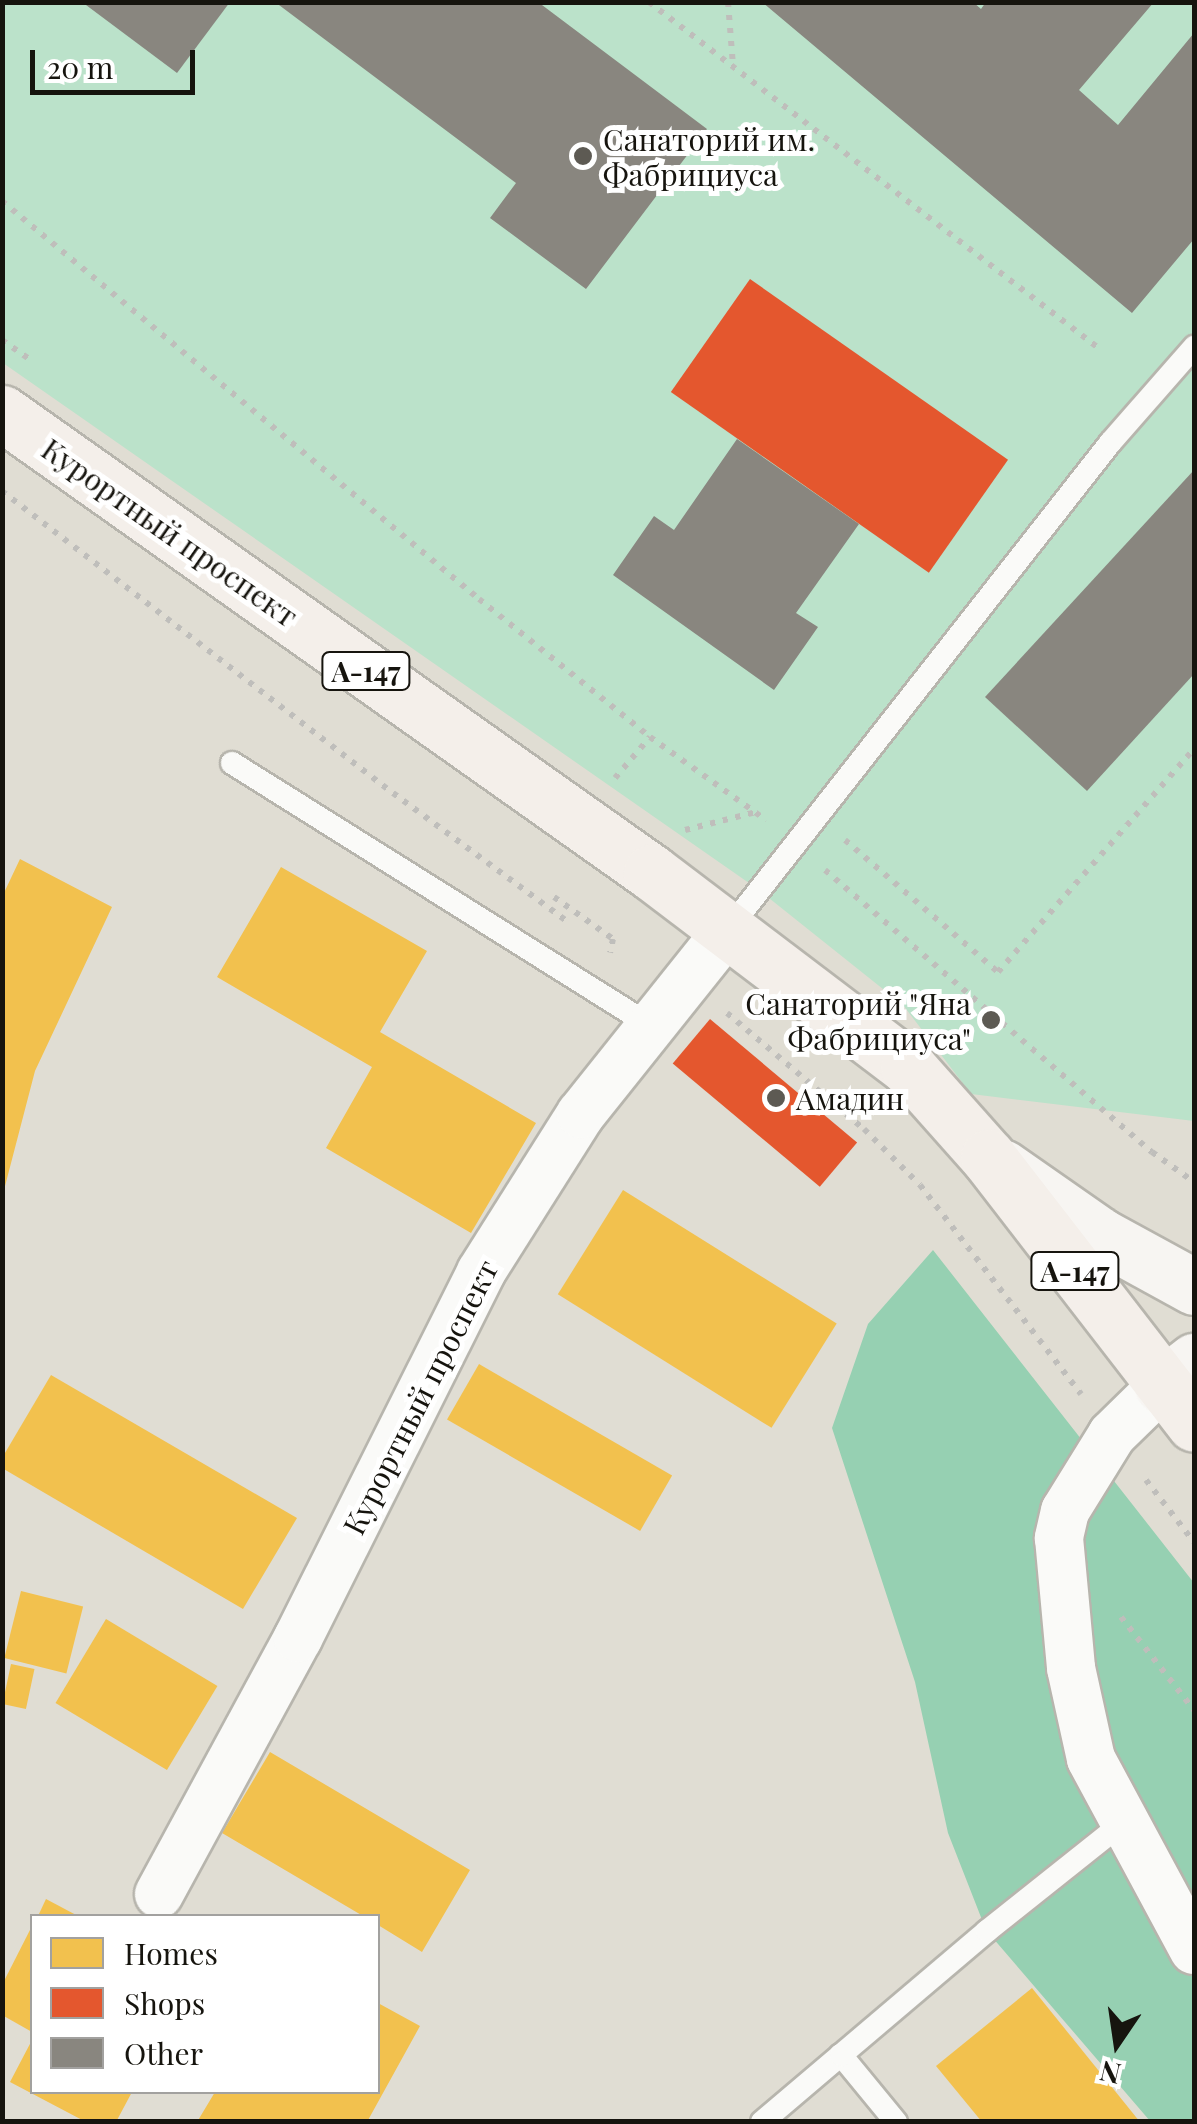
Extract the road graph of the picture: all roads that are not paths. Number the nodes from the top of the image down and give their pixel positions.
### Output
1 (1194, 347) edge
2 (2, 413) edge
3 (232, 764) dead end
4 (728, 930) junction
5 (669, 1000) junction
6 (988, 1156) junction
7 (1194, 1287) edge
8 (1184, 1390) edge
9 (1124, 1822) junction
10 (159, 1894) dead end
11 (1194, 1950) edge
12 (841, 2055) junction
13 (762, 2122) edge
14 (896, 2122) edge

1 - 4 lane
2 - 4 main road, Курортный проспект / А-147
3 - 5 lane
4 - 5 street, Курортный проспект
4 - 6 main road, Курортный проспект / А-147
5 - 10 street, Курортный проспект
6 - 7 main road
6 - 8 main road, Курортный проспект / А-147
8 - 9 street, Курортный проспект
9 - 11 street, Курортный проспект
9 - 12 lane
12 - 13 lane
12 - 14 lane

